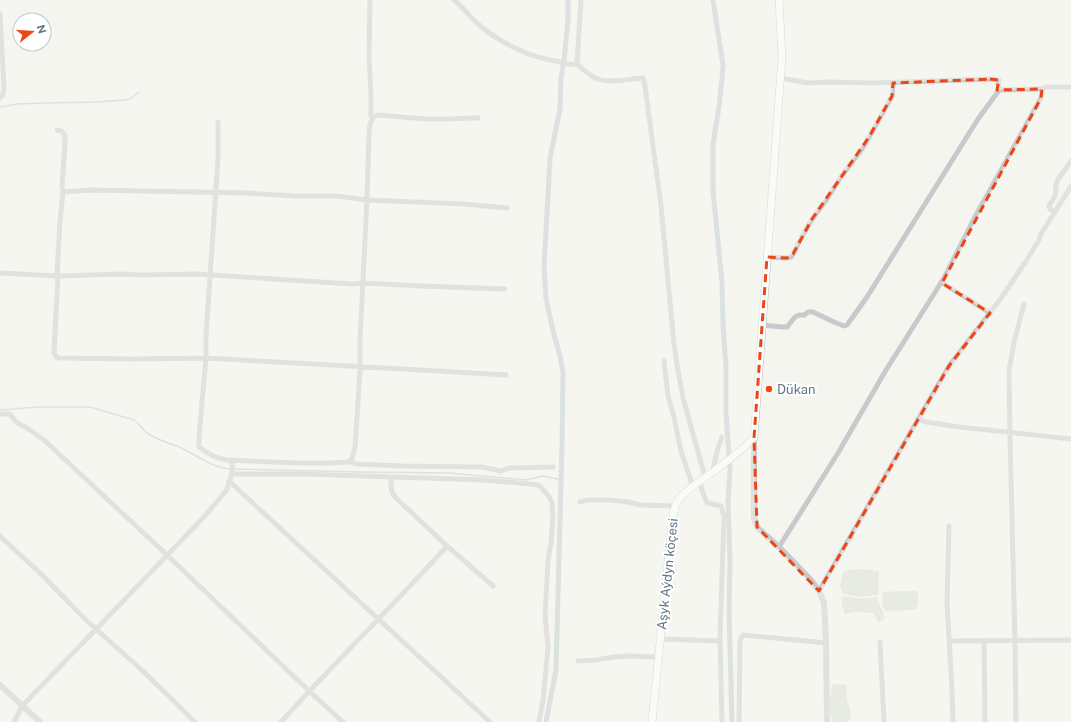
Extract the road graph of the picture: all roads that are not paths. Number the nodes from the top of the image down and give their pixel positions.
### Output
1 (370, 0) edge
2 (454, 0) edge
3 (580, 0) edge
4 (779, 0) edge
5 (0, 14) edge
6 (577, 64) junction
7 (780, 78) junction
8 (893, 83) junction
9 (1071, 87) edge
10 (1000, 89) junction
11 (1042, 90) junction
12 (0, 98) edge
13 (373, 117) junction
14 (478, 118) dead end
15 (218, 122) dead end
16 (57, 130) dead end
17 (1071, 161) edge
18 (1071, 186) edge
19 (63, 192) junction
20 (216, 192) junction
21 (367, 200) junction
22 (507, 208) dead end
23 (1055, 213) junction
24 (767, 257) junction
25 (0, 274) edge
26 (211, 274) junction
27 (57, 276) junction
28 (941, 282) junction
29 (362, 283) junction
30 (505, 289) dead end
31 (1024, 304) dead end
32 (990, 313) junction
33 (762, 325) junction
34 (206, 358) junction
35 (664, 361) dead end
36 (360, 366) junction
37 (506, 375) dead end
38 (0, 414) edge
39 (918, 419) junction
40 (1010, 432) junction
41 (722, 437) dead end
42 (754, 438) junction
43 (1071, 439) edge
44 (350, 460) junction
45 (232, 462) junction
46 (552, 467) dead end
47 (714, 471) junction
48 (232, 473) junction
49 (391, 478) junction
50 (702, 480) junction
51 (229, 481) junction
52 (692, 487) junction
53 (580, 502) dead end
54 (675, 506) junction
55 (949, 526) dead end
56 (0, 536) edge
57 (447, 546) junction
58 (779, 547) junction
59 (167, 555) junction
60 (493, 586) dead end
61 (819, 591) junction
62 (378, 618) junction
63 (96, 629) junction
64 (660, 639) junction
65 (1071, 640) edge
66 (720, 641) junction
67 (950, 641) junction
68 (984, 641) junction
69 (1015, 641) junction
70 (880, 642) dead end
71 (826, 643) junction
72 (658, 657) junction
73 (578, 660) dead end
74 (0, 686) edge
75 (309, 691) junction
76 (22, 706) junction
77 (14, 722) edge
78 (40, 722) edge
79 (195, 722) edge
80 (281, 722) edge
81 (343, 722) edge
82 (490, 722) edge
83 (539, 722) edge
84 (652, 722) edge
85 (722, 722) edge
86 (739, 722) edge
87 (827, 722) edge
88 (884, 722) edge
89 (953, 722) edge
90 (985, 722) edge
91 (1016, 722) edge

1 - 13 street
2 - 6 street
3 - 6 street
4 - 7 main road
5 - 12 street
6 - 50 street
7 - 8 street
7 - 24 main road
8 - 10 street
8 - 24 street
9 - 11 street
10 - 11 street
10 - 33 street
11 - 28 street
13 - 14 street
13 - 21 street
15 - 20 street
16 - 19 street
17 - 23 street
18 - 23 street
19 - 20 street
19 - 27 street
20 - 21 street
20 - 26 street
21 - 22 street
21 - 29 street
23 - 32 street
24 - 33 main road
25 - 27 street
26 - 27 street
26 - 29 street
26 - 34 street
27 - 34 street
28 - 32 street
28 - 58 street
29 - 30 street
29 - 36 street
31 - 40 street
32 - 39 street
33 - 42 main road
34 - 36 street
34 - 45 street
35 - 52 street
36 - 37 street
36 - 44 street
38 - 59 street
39 - 40 street
39 - 61 street
40 - 43 street
40 - 69 street
41 - 47 street
42 - 47 main road, Aşyk Aýdyn köçesi
42 - 58 street
44 - 45 street
44 - 46 street
45 - 48 street
47 - 50 main road, Aşyk Aýdyn köçesi
48 - 49 street
48 - 51 street
49 - 57 street
49 - 83 street
50 - 52 main road, Aşyk Aýdyn köçesi
50 - 66 street
51 - 59 street
51 - 62 street
52 - 54 main road, Aşyk Aýdyn köçesi
53 - 54 street
54 - 64 main road, Aşyk Aýdyn köçesi
55 - 67 street
56 - 63 street
57 - 60 street
57 - 62 street
58 - 61 street
59 - 63 street
59 - 75 street
61 - 71 street
62 - 75 street
62 - 82 street
63 - 76 street
63 - 79 street
64 - 66 street
64 - 72 main road, Aşyk Aýdyn köçesi
65 - 69 street
66 - 85 street
67 - 68 street
67 - 89 street
68 - 69 street
68 - 90 street
69 - 91 street
70 - 88 street
71 - 86 street
71 - 87 street
72 - 73 street
72 - 84 main road, Aşyk Aýdyn köçesi
74 - 76 street
75 - 80 street
75 - 81 street
76 - 77 street
76 - 78 street

